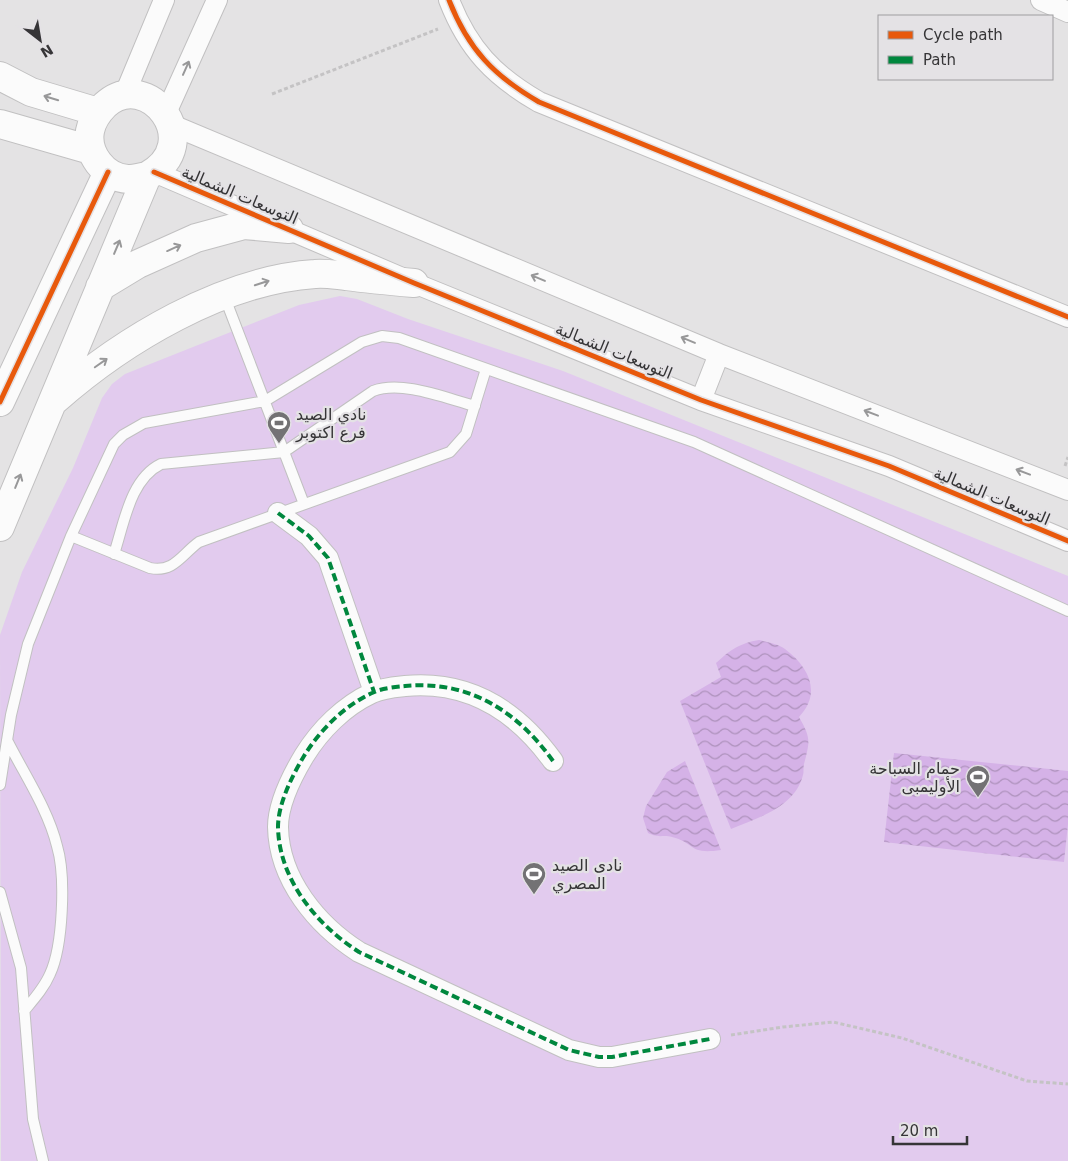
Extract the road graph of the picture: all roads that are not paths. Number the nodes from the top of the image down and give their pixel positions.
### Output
1 (164, 0) edge
2 (217, 0) edge
3 (449, 0) edge
4 (1041, 0) edge
5 (1068, 12) edge
6 (0, 76) edge
7 (124, 96) junction
8 (98, 112) junction
9 (169, 119) junction
10 (0, 124) edge
11 (91, 150) junction
12 (108, 172) junction
13 (150, 174) junction
14 (289, 229) junction
15 (414, 283) junction
16 (100, 287) junction
17 (224, 297) junction
18 (1068, 317) edge
19 (719, 354) junction
20 (486, 369) junction
21 (701, 400) junction
22 (265, 401) junction
23 (0, 402) edge
24 (50, 404) junction
25 (475, 406) junction
26 (284, 452) junction
27 (1068, 490) edge
28 (304, 504) junction
29 (278, 513) junction
30 (0, 527) edge
31 (71, 536) junction
32 (1068, 541) edge
33 (114, 554) junction
34 (1068, 611) edge
35 (374, 692) junction
36 (7, 740) junction
37 (552, 761) dead end
38 (0, 785) edge
39 (0, 892) edge
40 (24, 1011) junction
41 (710, 1039) road end
42 (43, 1161) edge

1 - 7 street
9 -> 2 street
3 - 18 street
4 - 5 street
8 -> 6 street
7 - 8 street
7 - 9 street
8 - 11 street
9 - 13 street
19 -> 9 street
10 - 11 street
11 - 12 street
12 - 13 street
12 - 23 street
13 - 14 street, التوسعات الشمالية
16 -> 13 street
14 - 15 street, التوسعات الشمالية
16 -> 14 street
17 -> 15 street
15 - 21 street, التوسعات الشمالية
16 - 24 street
17 - 22 lane
24 -> 17 street
19 - 21 street
27 -> 19 street
20 - 22 lane
20 - 25 lane
20 - 34 lane
21 - 32 street, التوسعات الشمالية
22 - 26 lane
22 - 31 lane
30 -> 24 street
25 - 26 lane
25 - 28 lane
26 - 28 lane
26 - 33 lane
28 - 29 lane
29 - 33 lane
29 - 35 street
31 - 33 lane
31 - 36 lane
35 - 37 street
35 - 41 street
36 - 38 lane
36 - 40 lane
39 - 40 lane
40 - 42 lane

